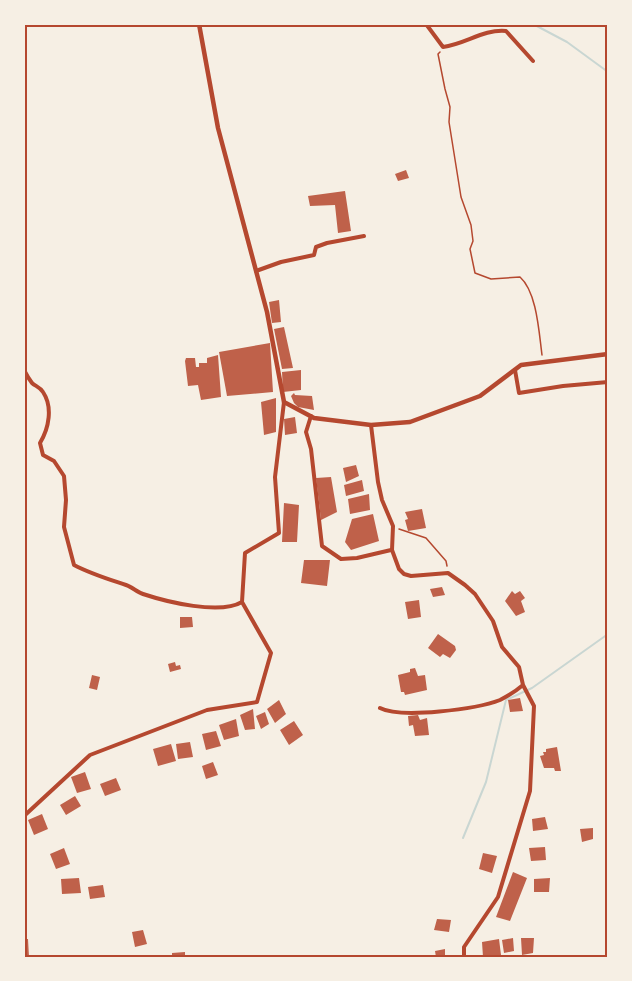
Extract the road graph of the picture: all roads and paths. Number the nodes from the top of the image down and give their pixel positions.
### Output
1 (199, 24) edge
2 (426, 24) edge
3 (443, 47) junction
4 (532, 61) dead end
5 (364, 236) dead end
6 (255, 272) junction
7 (608, 354) edge
8 (543, 362) junction
9 (24, 370) edge
10 (515, 370) junction
11 (608, 382) edge
12 (284, 402) junction
13 (311, 416) junction
14 (371, 425) junction
15 (393, 526) junction
16 (392, 550) junction
17 (448, 573) junction
18 (242, 602) junction
19 (524, 686) junction
20 (380, 708) dead end
21 (24, 816) edge
22 (464, 957) edge

1 - 6 street
2 - 3 street
3 - 4 street
3 - 8 path
5 - 6 street
6 - 12 street
7 - 8 street
8 - 10 street
9 - 18 street
10 - 11 street
10 - 14 street
12 - 13 street
12 - 18 street
13 - 14 street
13 - 16 street
14 - 15 street
15 - 16 street
15 - 17 path
16 - 17 street
17 - 19 street
18 - 21 street
19 - 20 street
19 - 22 street

